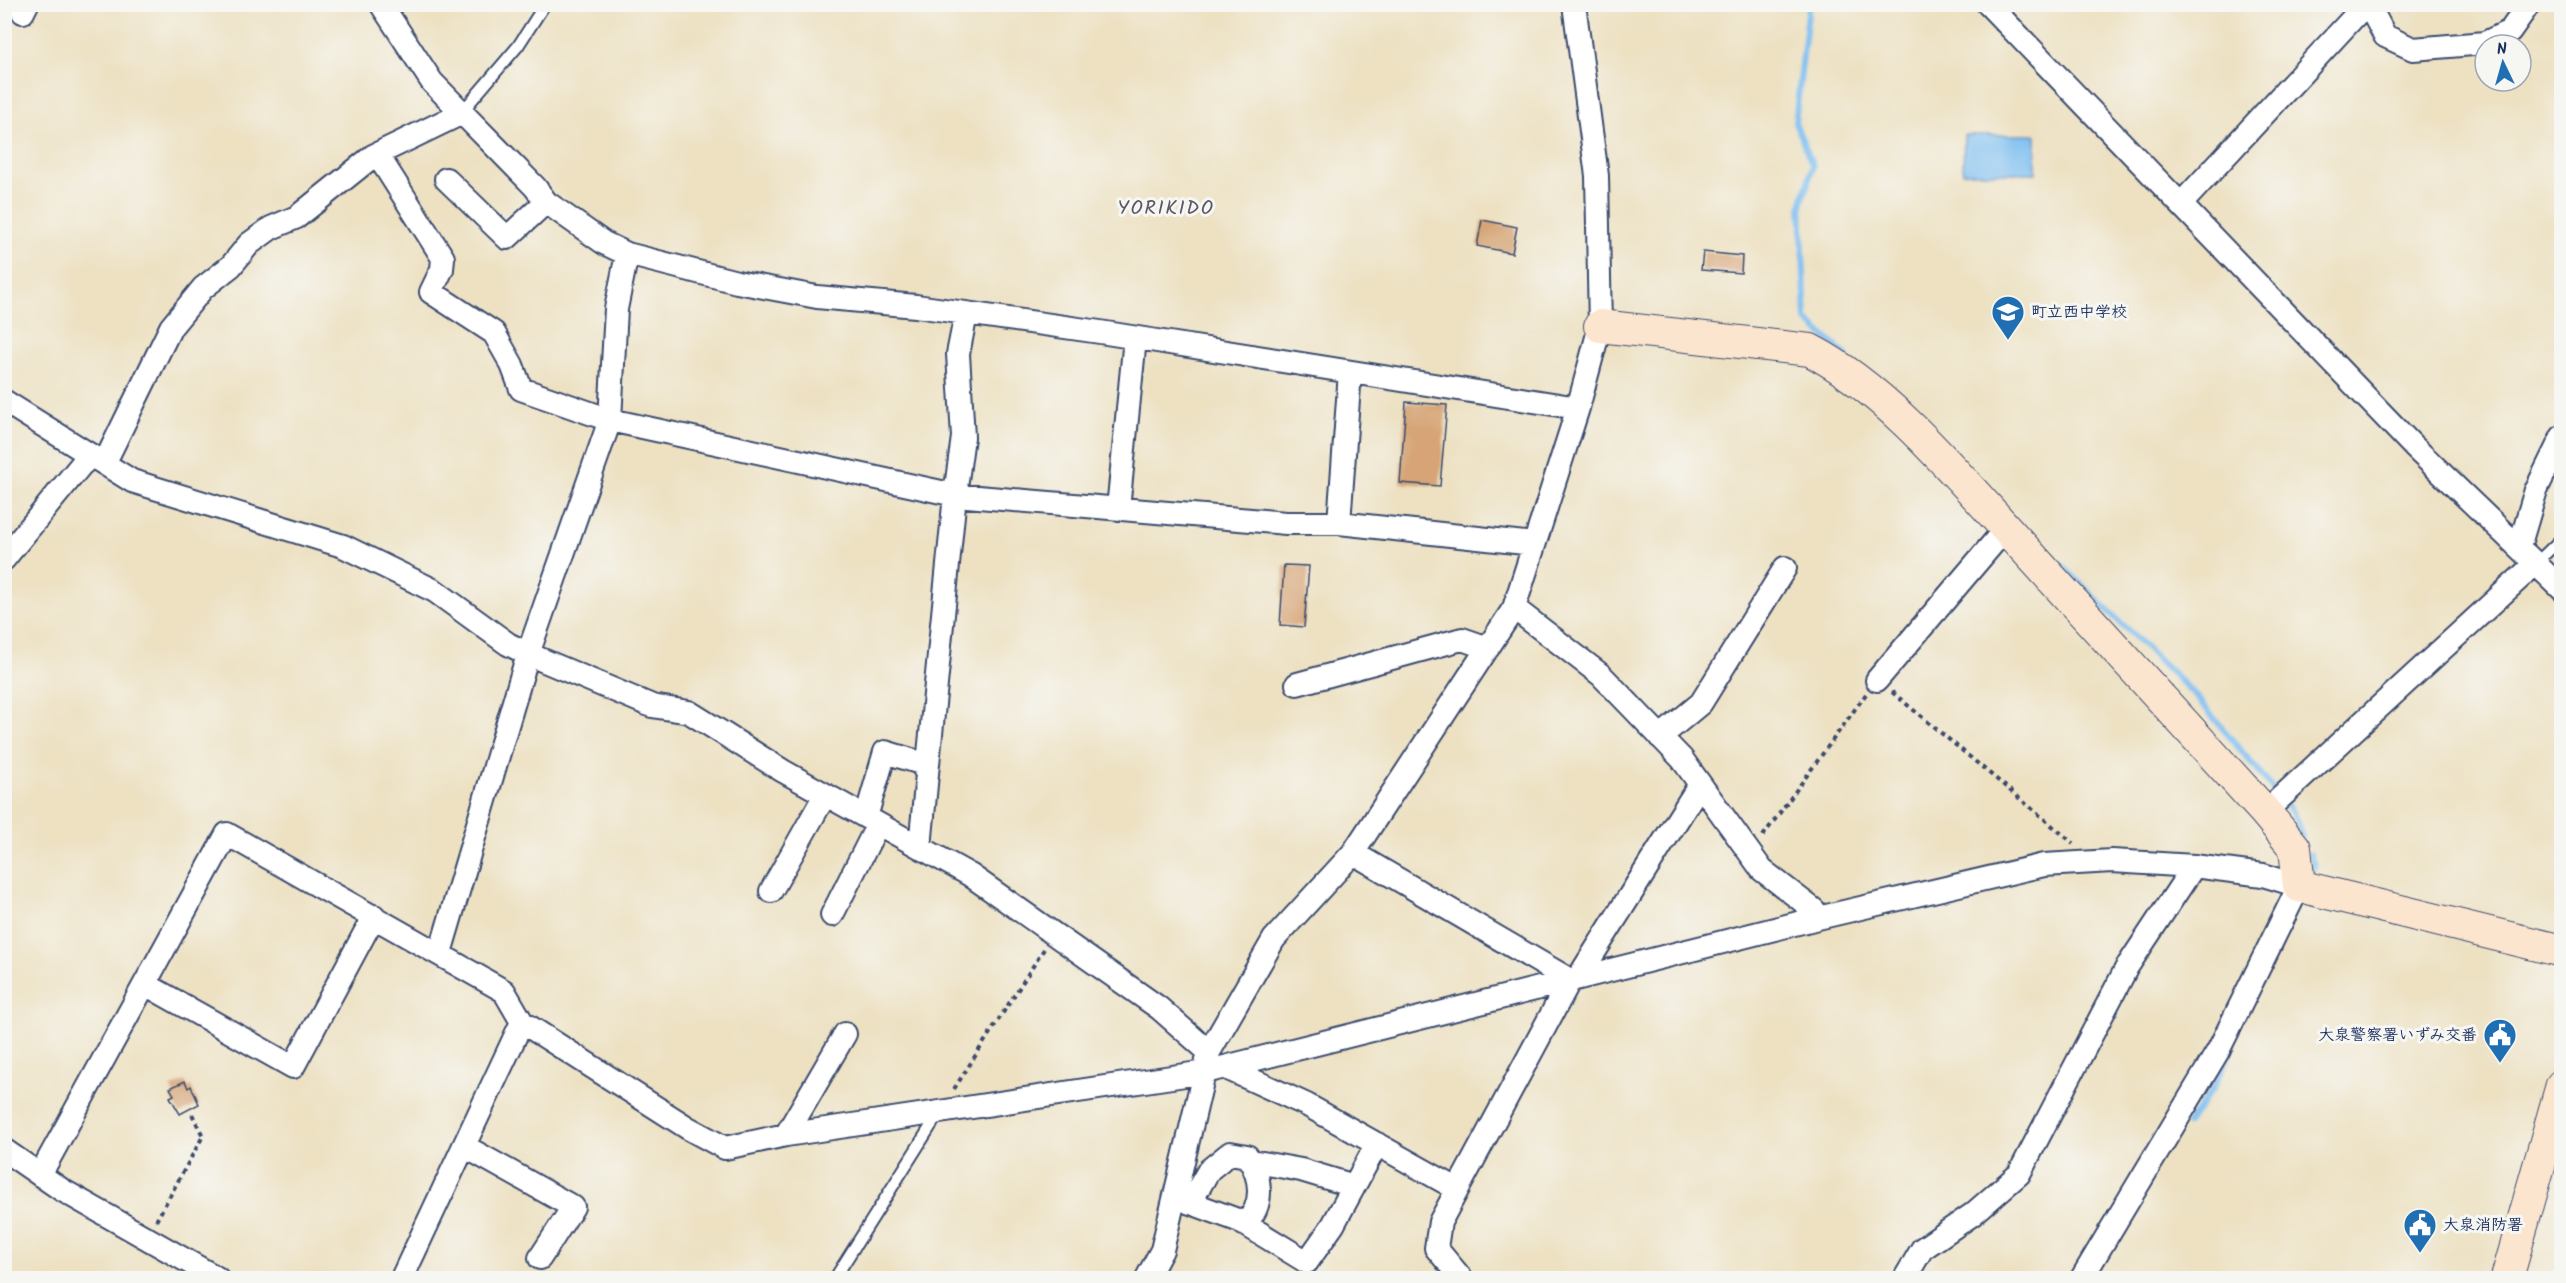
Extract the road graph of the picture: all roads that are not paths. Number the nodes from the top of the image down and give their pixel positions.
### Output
1 (381, 4) edge
2 (545, 4) edge
3 (1574, 4) edge
4 (1988, 4) edge
5 (2367, 4) edge
6 (2529, 4) edge
7 (460, 114) junction
8 (377, 154) junction
9 (446, 179) dead end
10 (546, 202) junction
11 (2181, 204) junction
12 (627, 254) junction
13 (966, 314) junction
14 (1600, 326) junction
15 (1135, 338) junction
16 (1350, 372) junction
17 (4, 401) edge
18 (1578, 408) junction
19 (610, 420) junction
20 (2562, 437) edge
21 (98, 459) junction
22 (955, 495) junction
23 (1118, 508) junction
24 (1339, 523) junction
25 (2006, 528) junction
26 (2562, 537) edge
27 (1534, 544) junction
28 (2519, 547) junction
29 (4, 559) edge
30 (2536, 562) junction
31 (1785, 568) dead end
32 (2562, 589) edge
33 (1514, 608) junction
34 (1488, 648) junction
35 (528, 654) junction
36 (1877, 680) road end
37 (1297, 684) dead end
38 (1660, 737) junction
39 (927, 774) junction
40 (1700, 784) junction
41 (825, 795) junction
42 (2265, 812) junction
43 (872, 820) junction
44 (920, 848) junction
45 (1353, 853) junction
46 (2194, 866) junction
47 (2300, 886) junction
48 (771, 891) dead end
49 (832, 915) dead end
50 (374, 916) junction
51 (1818, 918) junction
52 (2562, 951) edge
53 (440, 953) junction
54 (1574, 980) junction
55 (145, 984) junction
56 (522, 1022) junction
57 (845, 1034) dead end
58 (1213, 1064) junction
59 (2562, 1085) edge
60 (939, 1113) junction
61 (786, 1135) junction
62 (1377, 1144) junction
63 (464, 1146) junction
64 (4, 1150) edge
65 (1251, 1161) junction
66 (40, 1175) junction
67 (1354, 1186) junction
68 (1457, 1189) junction
69 (1183, 1200) junction
70 (1244, 1224) junction
71 (540, 1258) dead end
72 (217, 1278) edge
73 (402, 1278) edge
74 (836, 1278) edge
75 (1147, 1278) edge
76 (1461, 1278) edge
77 (1905, 1278) edge
78 (2082, 1278) edge
79 (2507, 1278) edge

1 - 7 street
2 - 7 lane
3 - 14 street
4 - 11 street
5 - 6 street
5 - 11 street
7 - 8 street
7 - 10 street
8 - 19 street
8 - 21 street
9 - 10 street
10 - 12 street
11 - 28 street
12 - 13 street
12 - 19 street
13 - 15 street
13 - 22 street
14 - 18 street
14 - 25 street
15 - 16 street
15 - 23 street
16 - 18 street
16 - 24 street
17 - 21 street
18 - 27 street
19 - 22 street
19 - 35 street
20 - 28 street
21 - 29 street
21 - 35 street
22 - 23 street
22 - 39 street
23 - 24 street
24 - 27 street
25 - 36 street
25 - 42 street
26 - 30 lane
27 - 33 street
28 - 30 street
30 - 32 street
30 - 42 street
31 - 38 street
33 - 34 street
33 - 38 street
34 - 37 street
34 - 45 street
35 - 41 street
35 - 53 street
38 - 40 street
39 - 43 street
39 - 44 street
40 - 51 street
40 - 54 street
41 - 43 street
41 - 48 street
42 - 47 street
43 - 44 street
43 - 49 street
44 - 58 street
45 - 54 street
45 - 58 street
46 - 47 street
46 - 51 street
46 - 77 street
47 - 52 street
47 - 78 street
50 - 53 street
50 - 55 street
50 - 55 street
51 - 54 street
53 - 56 street
54 - 58 street
54 - 68 street
55 - 66 street
56 - 61 street
56 - 63 street
57 - 61 street
58 - 60 street
58 - 62 street
58 - 69 street
59 - 79 street
60 - 61 street
60 - 74 lane
62 - 67 street
62 - 68 street
63 - 71 street
63 - 73 street
64 - 66 street
65 - 67 street
65 - 69 street
65 - 70 street
66 - 72 street
67 - 70 street
68 - 76 street
69 - 70 street
69 - 75 street

